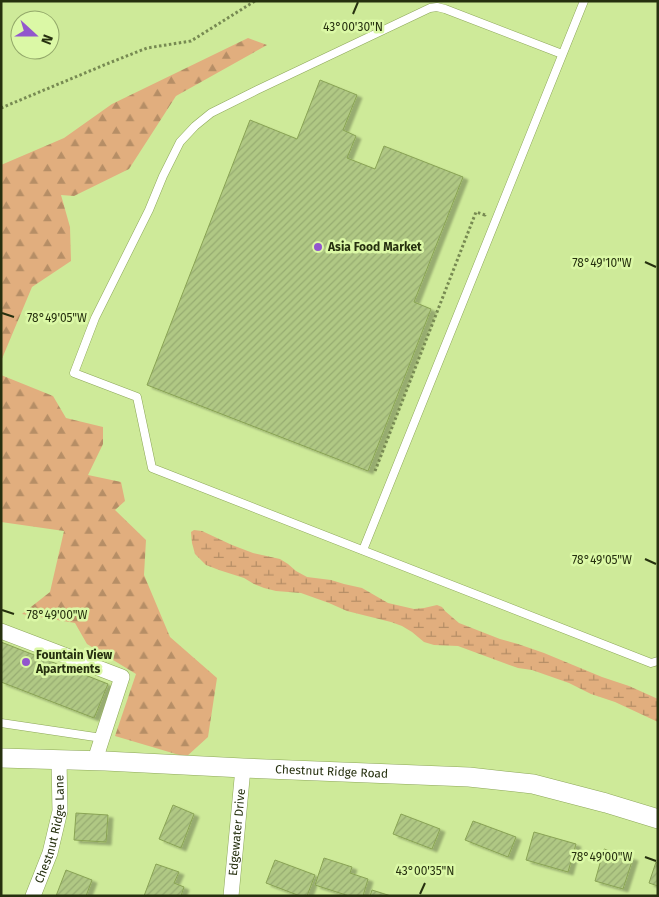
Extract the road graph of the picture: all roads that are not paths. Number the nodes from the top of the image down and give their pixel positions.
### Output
1 (584, 1) edge
2 (562, 54) junction
3 (363, 550) junction
4 (1, 631) edge
5 (658, 661) edge
6 (1, 723) edge
7 (102, 738) junction
8 (1, 758) edge
9 (59, 760) junction
10 (95, 760) junction
11 (243, 768) junction
12 (658, 819) edge
13 (33, 896) edge
14 (231, 896) edge

1 - 2 lane
2 - 3 lane
2 - 3 lane
3 - 5 lane
4 - 7 street
6 - 7 lane
7 - 10 street
8 - 9 street, Chestnut Ridge Road
9 - 10 street, Chestnut Ridge Road
9 - 13 street, Chestnut Ridge Lane
10 - 11 street, Chestnut Ridge Road
11 - 12 street, Chestnut Ridge Road
11 - 14 street, Edgewater Drive

